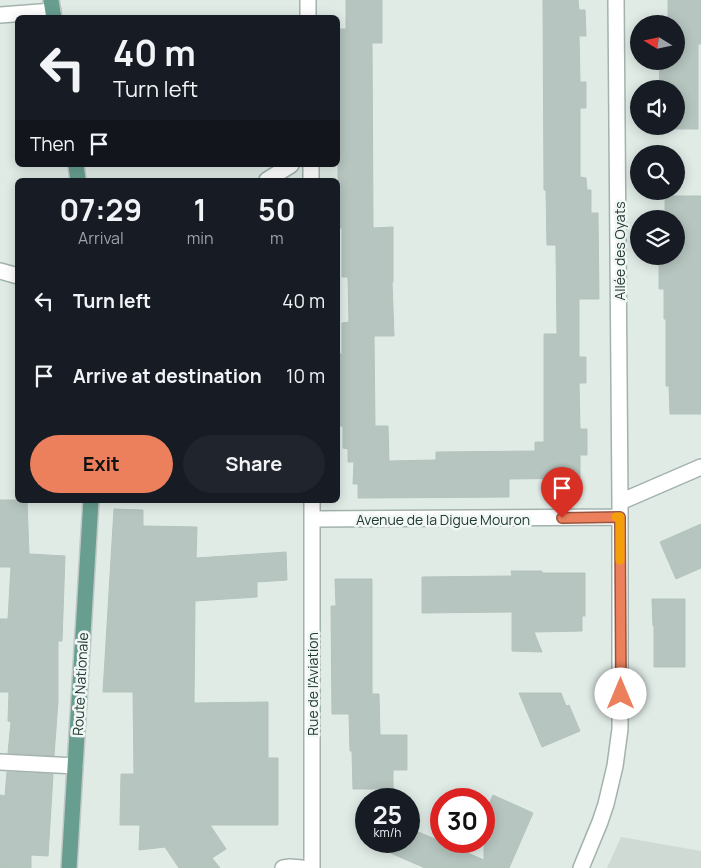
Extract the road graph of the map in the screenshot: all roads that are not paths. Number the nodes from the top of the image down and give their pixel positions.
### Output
1 (308, 0) edge
2 (616, 0) edge
3 (52, 10) edge
4 (0, 14) edge
5 (308, 15) edge
6 (288, 167) edge
7 (271, 178) edge
8 (0, 272) edge
9 (15, 275) edge
10 (701, 467) edge
11 (620, 502) junction
12 (90, 503) edge
13 (312, 503) edge
14 (620, 517) junction
15 (312, 519) junction
16 (0, 762) edge
17 (75, 766) junction
18 (69, 868) edge
19 (283, 868) edge
20 (302, 868) edge
21 (312, 868) edge
22 (580, 868) edge

1 - 5 street
2 - 11 street, Allée des Oyats
3 - 4 street
6 - 7 street
8 - 9 street
10 - 11 street
11 - 14 street
12 - 17 main road, Route Nationale
13 - 15 street, Rue de l'Aviation
14 - 15 street, Avenue de la Digue Mouron
14 - 22 street
15 - 21 street, Rue de l'Aviation
16 - 17 street
17 - 18 main road, Route Nationale
19 - 20 street

